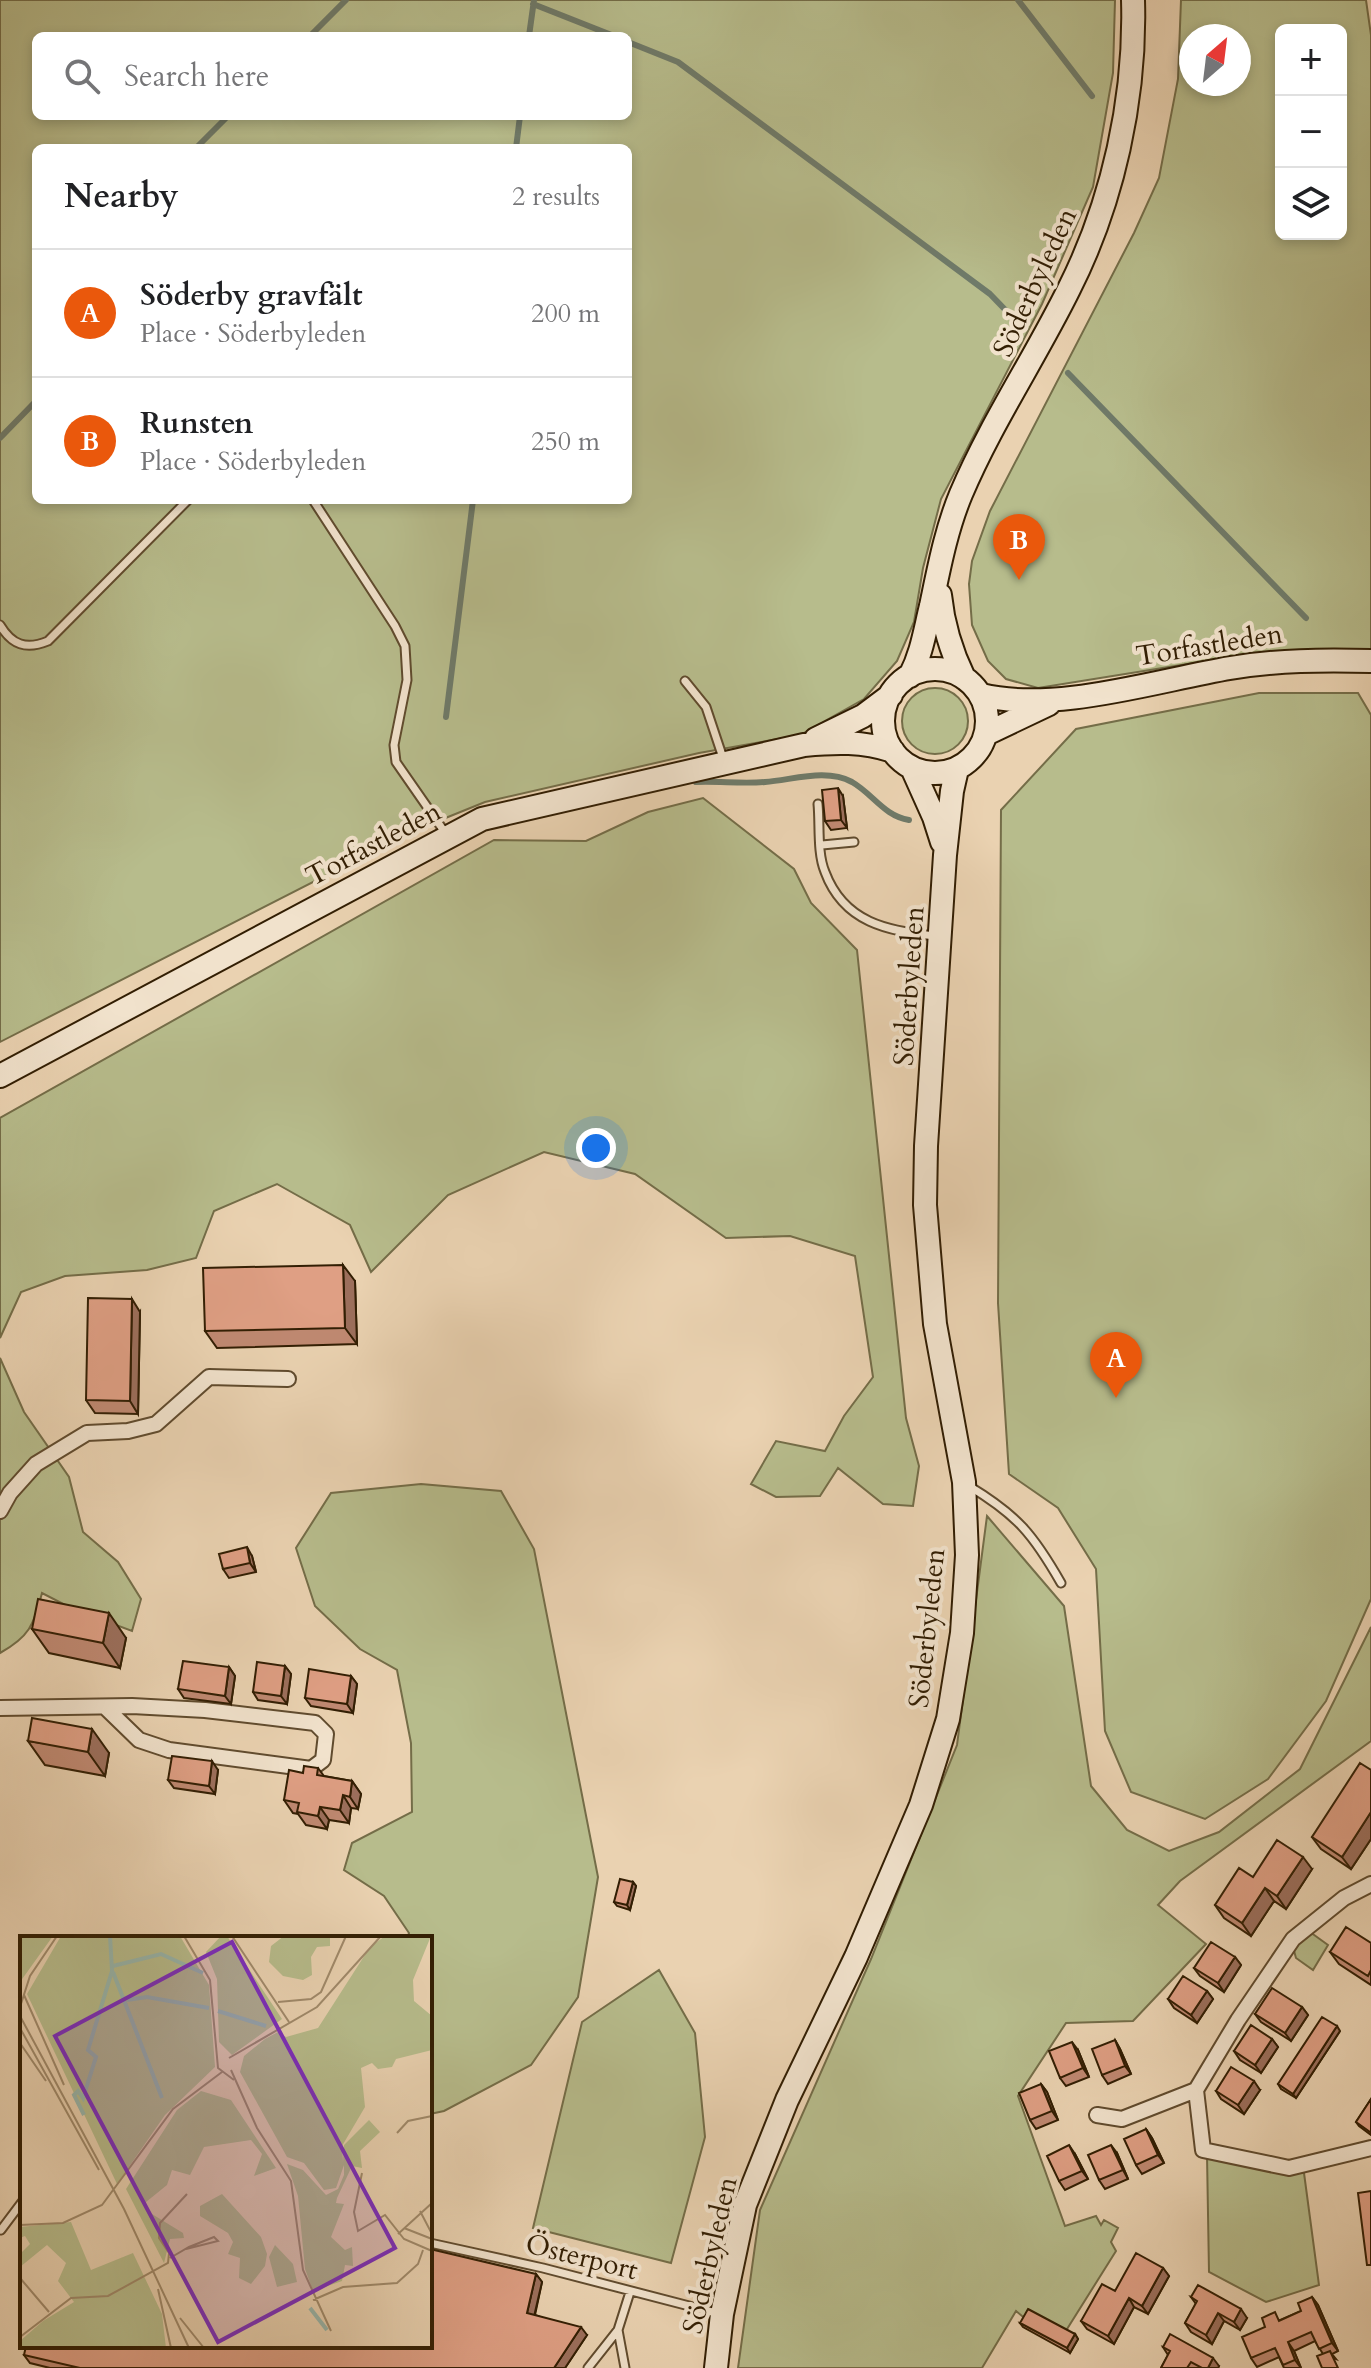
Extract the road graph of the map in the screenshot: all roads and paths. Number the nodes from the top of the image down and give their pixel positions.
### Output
1 (1133, 0) edge
2 (184, 504) edge
3 (316, 504) edge
4 (938, 574) junction
5 (0, 625) edge
6 (1371, 661) edge
7 (910, 676) junction
8 (964, 678) junction
9 (685, 681) dead end
10 (891, 695) junction
11 (981, 695) junction
12 (1057, 700) junction
13 (986, 734) junction
14 (804, 745) junction
15 (893, 751) junction
16 (725, 763) junction
17 (912, 768) junction
18 (957, 769) junction
19 (818, 804) dead end
20 (448, 837) junction
21 (854, 842) dead end
22 (822, 845) junction
23 (945, 855) junction
24 (942, 936) junction
25 (0, 1076) edge
26 (288, 1379) dead end
27 (964, 1482) junction
28 (0, 1511) edge
29 (1061, 1583) dead end
30 (105, 1707) junction
31 (0, 1708) edge
32 (1371, 1884) edge
33 (1196, 2090) junction
34 (1097, 2115) dead end
35 (1371, 2148) edge
36 (20, 2205) edge
37 (1, 2230) edge
38 (432, 2243) edge
39 (630, 2292) junction
40 (722, 2314) junction
41 (618, 2330) junction
42 (588, 2368) edge
43 (625, 2368) edge
44 (716, 2368) edge

1 - 4 street, Söderbyleden
2 - 5 lane
3 - 20 lane
4 - 7 street, Söderbyleden
4 - 8 street, Söderbyleden
6 - 12 street, Torfastleden
7 - 8 street
7 - 10 street
8 - 11 street
9 - 16 lane
10 - 14 street, Torfastleden
10 - 15 street
11 - 12 street, Torfastleden
11 - 13 street
12 - 13 street, Torfastleden
13 - 18 street
14 - 15 street, Torfastleden
14 - 16 street, Torfastleden
15 - 17 street
16 - 20 street, Torfastleden
17 - 18 street
17 - 23 street, Söderbyleden
18 - 23 street, Söderbyleden
19 - 22 lane
20 - 25 street, Torfastleden
21 - 22 lane
22 - 24 lane
23 - 24 street, Söderbyleden
24 - 27 street, Söderbyleden
26 - 28 street
27 - 29 lane
27 - 40 street, Söderbyleden
30 - 30 street
30 - 31 street
32 - 33 street
33 - 34 street
33 - 35 street
36 - 37 lane
38 - 39 lane, Österport
39 - 40 lane, Österport
39 - 41 lane
40 - 44 street, Söderbyleden
41 - 42 lane
41 - 43 lane

